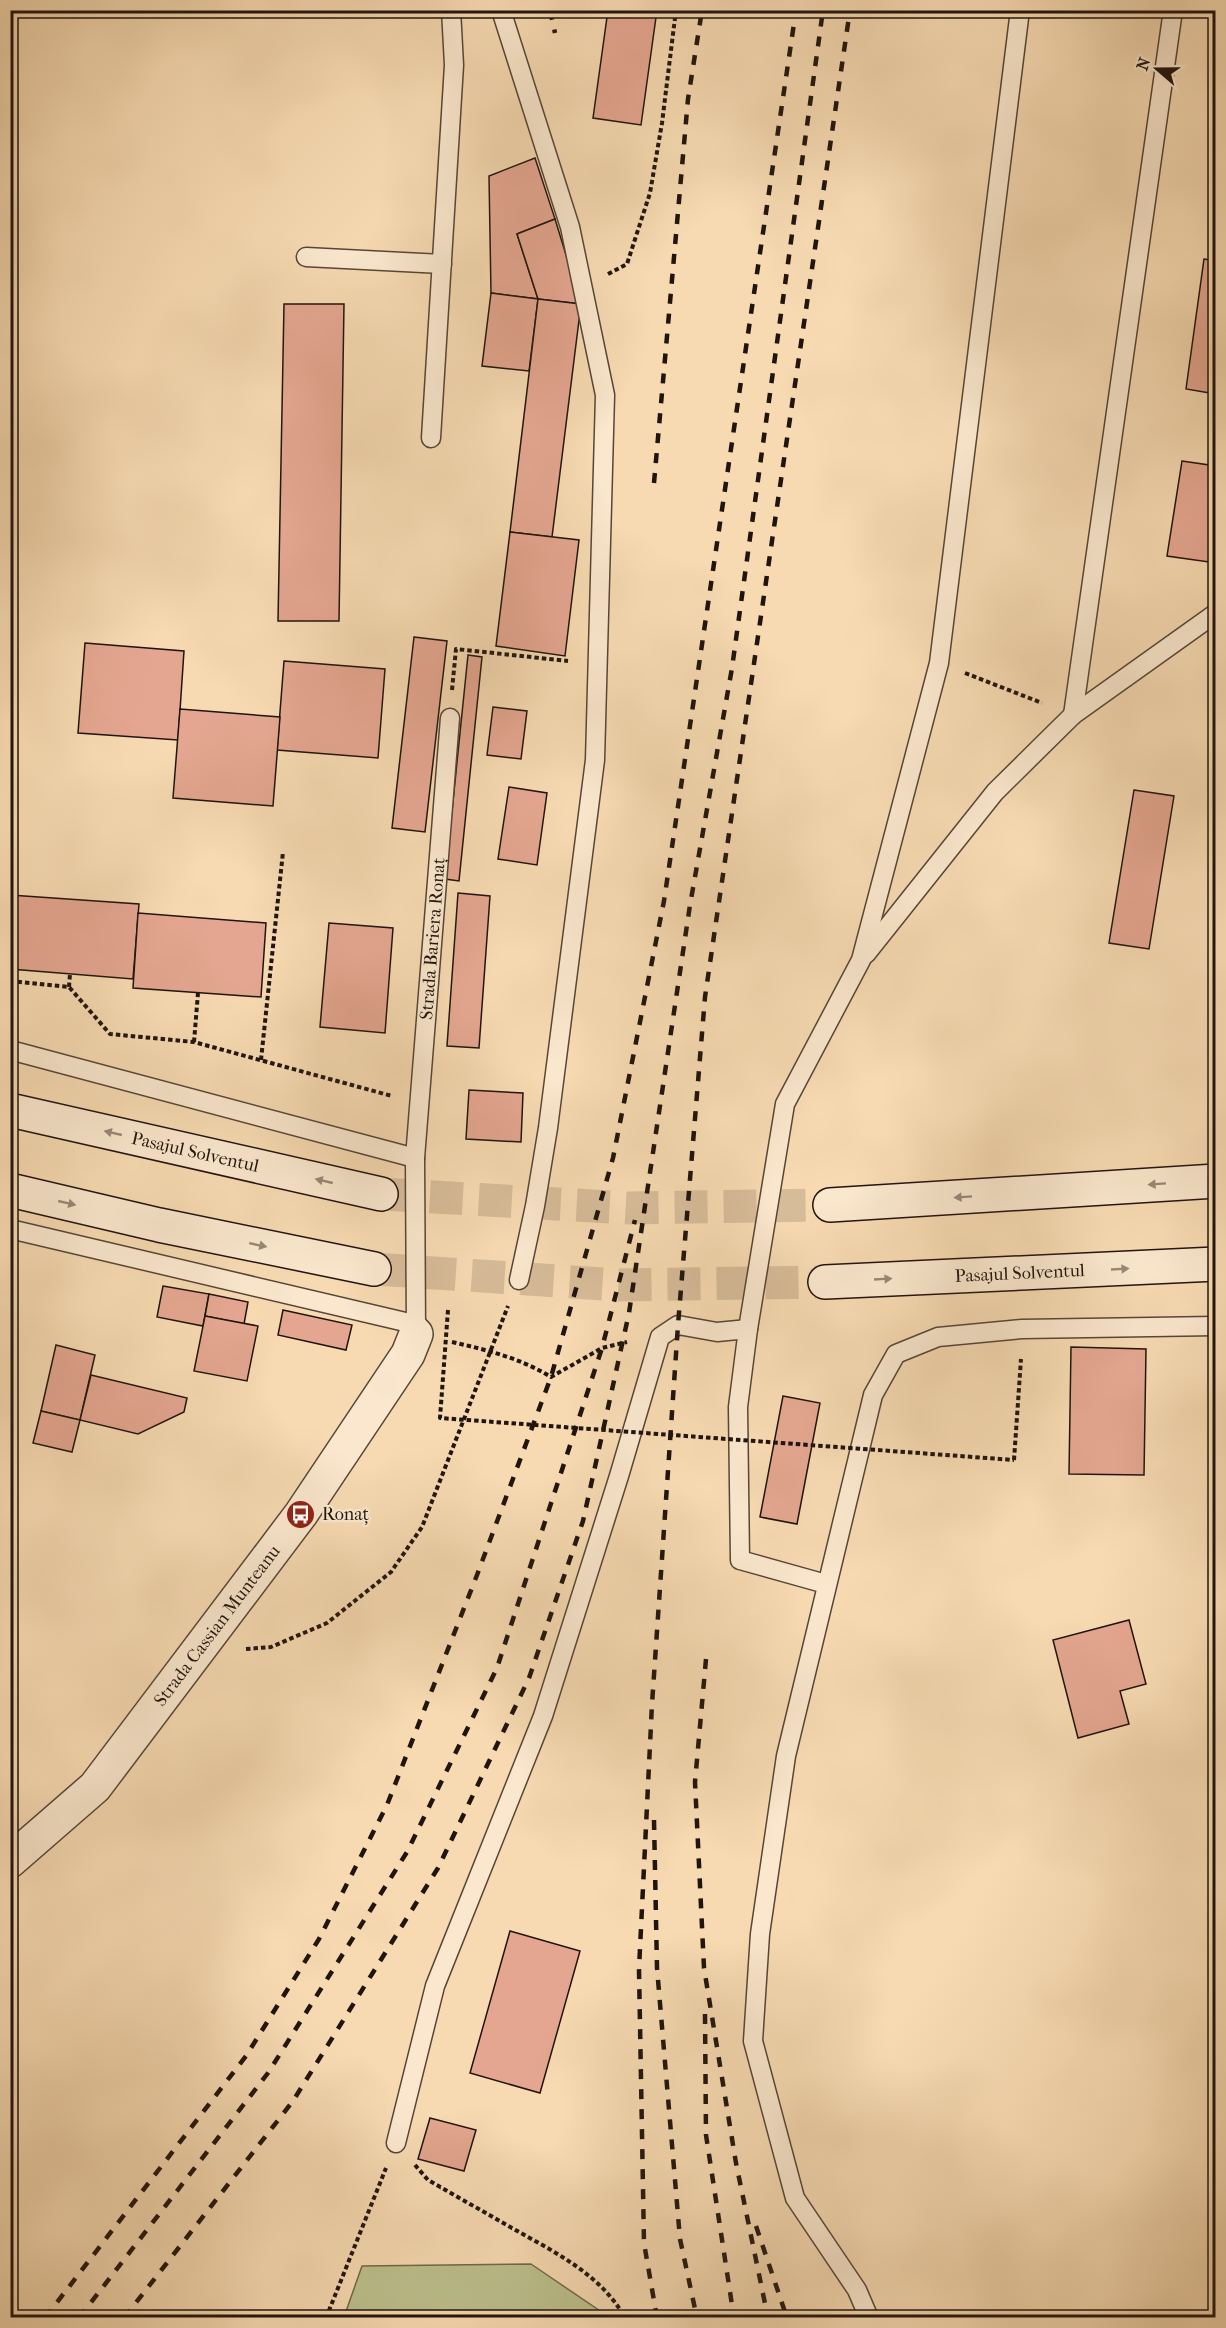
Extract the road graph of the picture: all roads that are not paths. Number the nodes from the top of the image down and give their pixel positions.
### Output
1 (451, 10) edge
2 (501, 10) edge
3 (1020, 10) edge
4 (1173, 10) edge
5 (306, 257) dead end
6 (441, 264) junction
7 (430, 438) dead end
8 (1215, 614) edge
9 (1073, 715) junction
10 (450, 718) road end
11 (861, 960) junction
12 (10, 1050) edge
13 (10, 1110) edge
14 (415, 1158) junction
15 (1215, 1181) edge
16 (10, 1190) edge
17 (381, 1194) tunnel mouth
18 (830, 1205) tunnel mouth
19 (10, 1229) edge
20 (1215, 1264) edge
21 (374, 1269) tunnel mouth
22 (519, 1280) road end
23 (825, 1282) tunnel mouth
24 (1215, 1326) edge
25 (417, 1329) junction
26 (748, 1329) junction
27 (826, 1584) junction
28 (10, 1860) edge
29 (396, 2143) road end
30 (869, 2318) edge

1 - 6 lane
2 - 22 lane
3 - 11 lane
4 - 9 lane
5 - 6 lane
6 - 7 lane
8 - 9 lane
9 - 11 lane
10 - 14 lane, Strada Bariera Ronaț
11 - 26 lane
12 - 14 lane
17 -> 13 main road, Pasajul Solventul
14 - 25 lane, Strada Cassian Munteanu
15 -> 18 main road
16 -> 21 main road
19 - 25 lane
23 -> 20 main road, Pasajul Solventul
24 - 27 lane
25 - 28 main road, Strada Cassian Munteanu
26 - 27 lane
26 - 29 lane
27 - 30 lane

